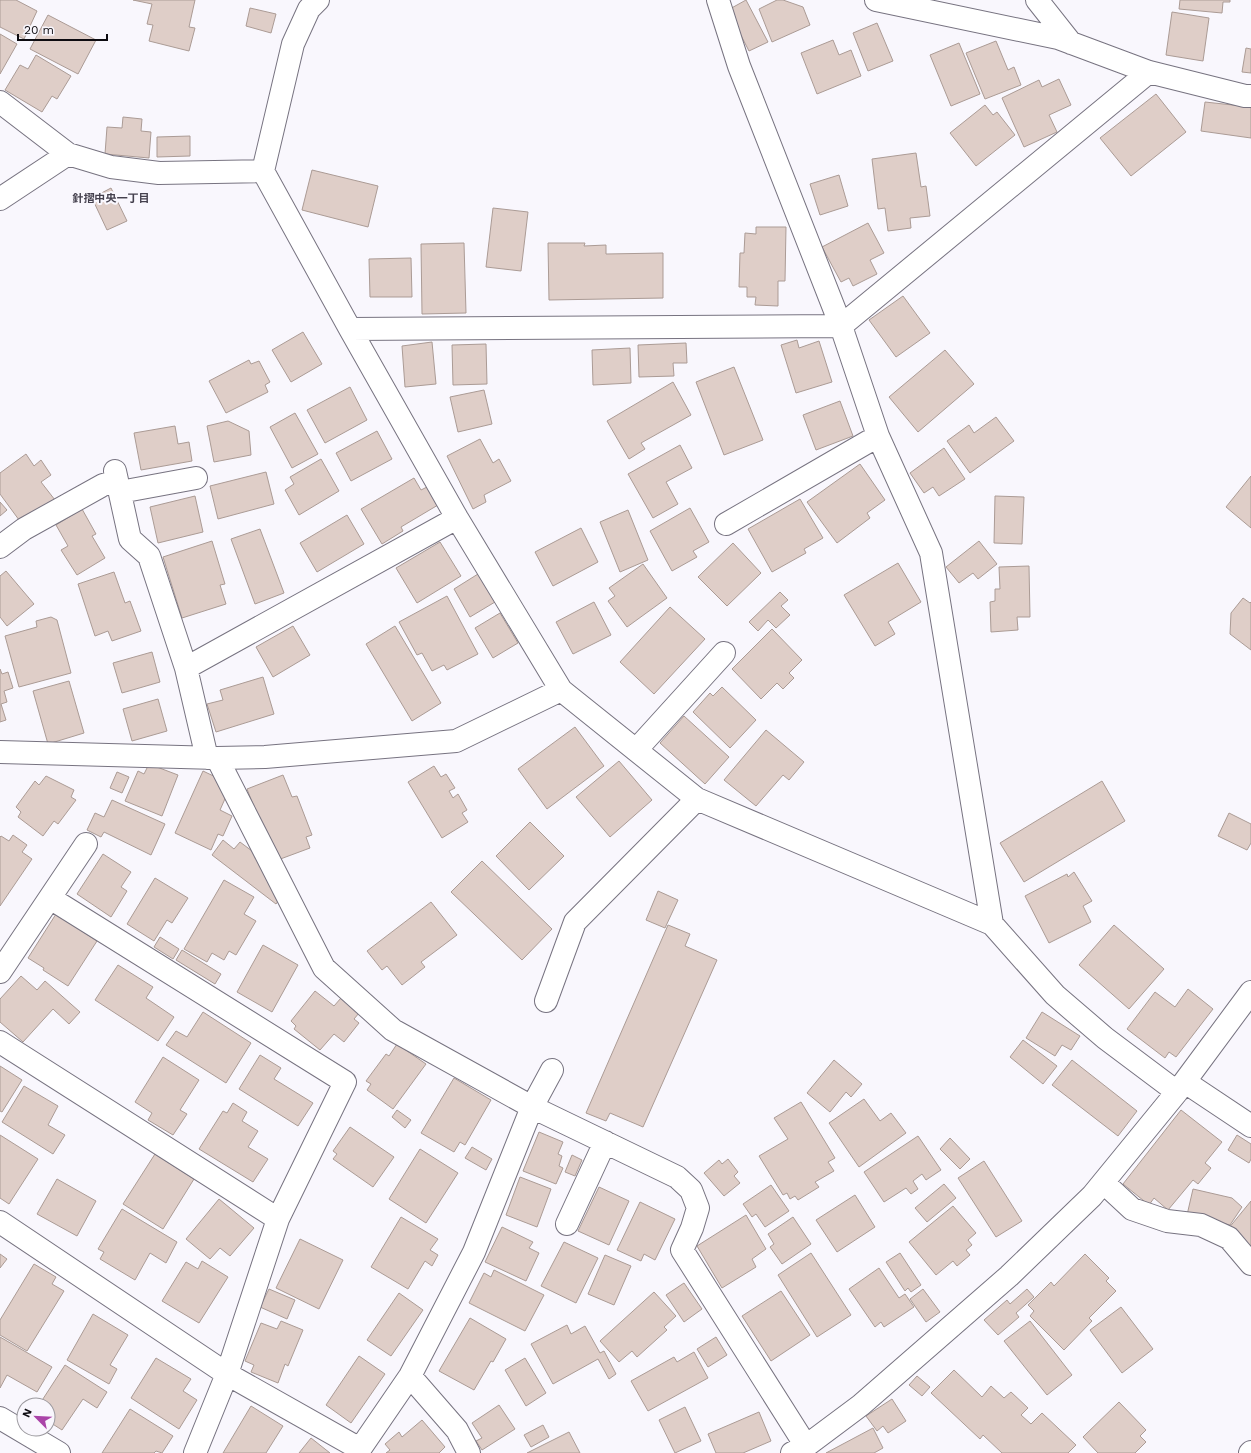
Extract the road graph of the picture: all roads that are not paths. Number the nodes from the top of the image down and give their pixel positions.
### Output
1 (318, 0) edge
2 (718, 0) edge
3 (876, 0) edge
4 (1037, 0) edge
5 (1071, 43) junction
6 (1149, 72) junction
7 (1251, 96) edge
8 (0, 102) edge
9 (68, 154) junction
10 (263, 171) junction
11 (0, 199) edge
12 (841, 326) junction
13 (350, 329) junction
14 (878, 436) junction
15 (196, 478) dead end
16 (117, 482) junction
17 (457, 518) junction
18 (726, 524) dead end
19 (0, 547) edge
20 (724, 653) dead end
21 (186, 668) junction
22 (561, 690) junction
23 (636, 750) junction
24 (0, 752) edge
25 (212, 758) junction
26 (697, 799) junction
27 (86, 844) dead end
28 (50, 898) junction
29 (992, 924) junction
30 (0, 972) edge
31 (1251, 992) edge
32 (546, 1001) dead end
33 (0, 1042) edge
34 (552, 1070) dead end
35 (1181, 1087) junction
36 (532, 1107) junction
37 (1251, 1126) edge
38 (605, 1142) junction
39 (1104, 1184) junction
40 (278, 1219) junction
41 (0, 1222) edge
42 (567, 1224) dead end
43 (1251, 1264) edge
44 (228, 1374) junction
45 (410, 1376) junction
46 (0, 1418) edge
47 (799, 1449) edge
48 (59, 1453) edge
49 (195, 1453) edge
50 (469, 1453) edge

1 - 10 street
2 - 12 street
3 - 5 street
4 - 5 street
5 - 6 street
6 - 7 street
6 - 12 street
8 - 9 street
9 - 10 street
9 - 11 street
10 - 13 street
12 - 13 street
12 - 14 street
13 - 17 street
14 - 18 street
14 - 29 street
15 - 16 street
16 - 19 street
16 - 21 street
17 - 21 street
17 - 22 street
20 - 23 street
21 - 25 street
22 - 23 street
22 - 25 street
23 - 26 street
24 - 25 street
25 - 36 street
26 - 29 street
26 - 32 street
27 - 28 street
28 - 30 street
28 - 40 street
29 - 35 street
31 - 35 street
33 - 40 street
34 - 36 street
35 - 37 street
35 - 39 street
36 - 38 street
36 - 45 street
38 - 42 street
38 - 47 street
39 - 43 street
39 - 47 street
40 - 44 street
41 - 44 street
44 - 45 street
44 - 49 street
45 - 50 street
46 - 48 street

